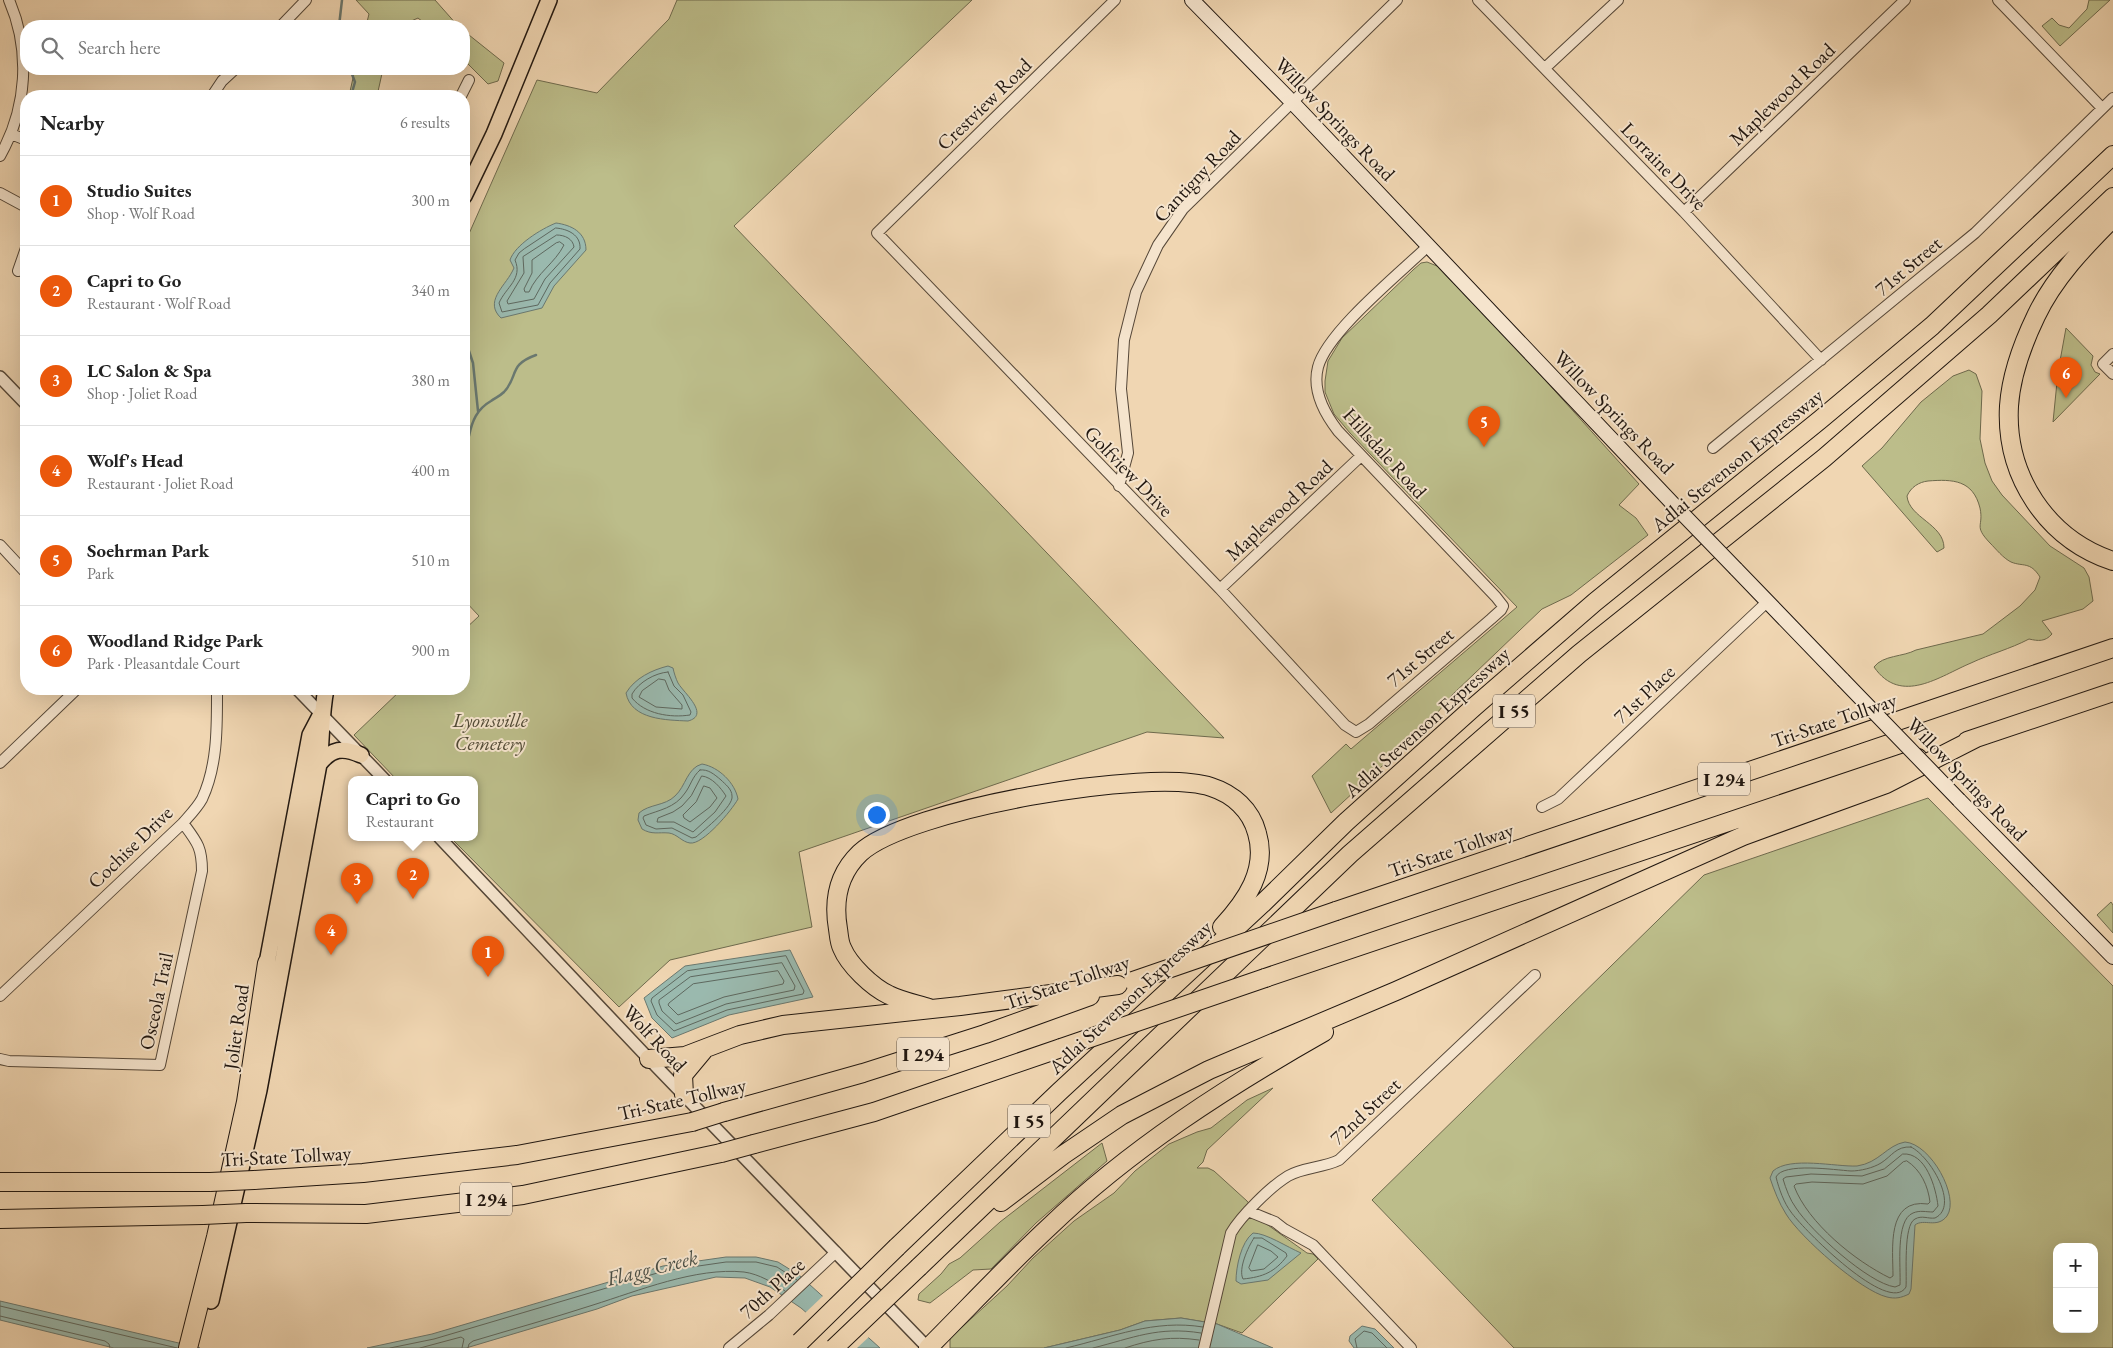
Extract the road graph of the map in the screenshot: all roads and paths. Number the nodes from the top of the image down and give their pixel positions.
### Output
1 (9, 0) edge
2 (306, 0) edge
3 (549, 0) edge
4 (1115, 0) edge
5 (1192, 0) edge
6 (1398, 0) edge
7 (1478, 0) edge
8 (1618, 0) edge
9 (1905, 0) edge
10 (1998, 0) edge
11 (287, 20) edge
12 (20, 34) edge
13 (1545, 68) junction
14 (23, 75) edge
15 (228, 75) edge
16 (469, 80) dead end
17 (22, 90) edge
18 (216, 90) edge
19 (464, 90) edge
20 (2113, 98) edge
21 (20, 101) edge
22 (1292, 102) junction
23 (2102, 108) junction
24 (12, 134) junction
25 (20, 137) edge
26 (2113, 155) edge
27 (0, 156) edge
28 (470, 184) edge
29 (0, 193) edge
30 (2113, 197) edge
31 (20, 204) edge
32 (1684, 212) junction
33 (2113, 218) edge
34 (877, 233) joint
35 (1428, 246) junction
36 (20, 266) edge
37 (18, 272) dead end
38 (2113, 354) edge
39 (1821, 360) junction
40 (2113, 374) edge
41 (0, 377) edge
42 (20, 398) edge
43 (1713, 448) dead end
44 (1361, 456) junction
45 (1119, 486) junction
46 (0, 545) edge
47 (2113, 561) edge
48 (20, 567) edge
49 (1220, 589) junction
50 (1767, 602) junction
51 (1503, 606) joint
52 (2113, 648) edge
53 (2113, 692) edge
54 (71, 695) edge
55 (216, 695) edge
56 (303, 695) edge
57 (325, 695) edge
58 (321, 713) junction
59 (1356, 732) joint
60 (1976, 738) junction
61 (361, 755) junction
62 (0, 764) edge
63 (319, 764) junction
64 (381, 776) edge
65 (1542, 807) dead end
66 (183, 823) junction
67 (443, 841) edge
68 (2113, 957) edge
69 (267, 963) joint
70 (1535, 976) dead end
71 (1125, 983) junction
72 (1396, 991) junction
73 (0, 996) edge
74 (1163, 996) junction
75 (929, 1008) junction
76 (705, 1048) junction
77 (0, 1059) edge
78 (649, 1059) junction
79 (684, 1095) junction
80 (0, 1182) edge
81 (1248, 1211) junction
82 (0, 1219) edge
83 (938, 1249) junction
84 (836, 1252) junction
85 (211, 1301) joint
86 (190, 1343) edge
87 (797, 1345) edge
88 (729, 1348) edge
89 (834, 1348) edge
90 (928, 1348) edge
91 (1204, 1348) edge
92 (1411, 1348) edge

1 - 12 street
2 - 11 street
3 - 28 main road
4 - 34 street, Crestview Road
5 - 22 main road, Willow Springs Road
6 - 22 street, Cantigny Road
7 - 13 street, Lorraine Drive
8 - 13 street
9 - 32 street, Maplewood Road
10 - 23 street
13 - 32 street, Lorraine Drive
14 - 17 street
15 - 18 street
16 - 19 street
20 - 23 street, 71st Street
21 - 24 street
22 - 35 main road, Willow Springs Road
22 - 45 street, Cantigny Road
23 - 39 street, 71st Street
24 - 25 street
24 - 27 street
26 - 74 highway, Adlai Stevenson Expressway / I 55
29 - 31 street
30 - 83 highway, I 55
32 - 39 street, Lorraine Drive
33 - 47 highway
34 - 45 street, Golfview Drive
35 - 44 street, Hillsdale Road
35 - 50 main road, Willow Springs Road, bridge
36 - 37 street
38 - 40 street
39 - 43 street, 71st Street
41 - 42 street
44 - 49 street, Maplewood Road
44 - 51 street, Hillsdale Road
45 - 49 street, Golfview Drive
46 - 48 street
49 - 59 street, Golfview Drive
50 - 65 street, 71st Place
50 - 68 main road, Willow Springs Road, bridge
51 - 59 street, 71st Street
52 - 71 highway, Tri-State Tollway / I 294, bridge
53 - 60 highway, I 294
54 - 62 street
55 - 66 street, Cochise Drive
56 - 58 street
57 - 58 main road, Joliet Road
58 - 61 street
58 - 63 main road, Joliet Road
58 - 69 main road, Joliet Road
60 - 72 highway
60 - 82 highway, I 294, bridge
61 - 63 main road
61 - 64 street
63 - 85 main road, Joliet Road
66 - 73 street, Cochise Drive
66 - 77 street, Osceola Trail
67 - 78 street, Wolf Road
69 - 86 highway, Joliet Road
70 - 81 street, 72nd Street
71 - 75 highway
71 - 80 highway, Tri-State Tollway / I 294, bridge
72 - 83 highway
72 - 90 highway
74 - 75 highway
74 - 87 highway, Adlai Stevenson Expressway / I 55, bridge
75 - 76 highway
76 - 78 highway
76 - 79 highway
78 - 79 street, Wolf Road
79 - 84 street, Wolf Road
81 - 91 street, 72nd Street
81 - 92 street
83 - 89 highway, I 55, bridge
84 - 88 street, 70th Place
84 - 90 street, Wolf Road
85 - 86 highway, Joliet Road

